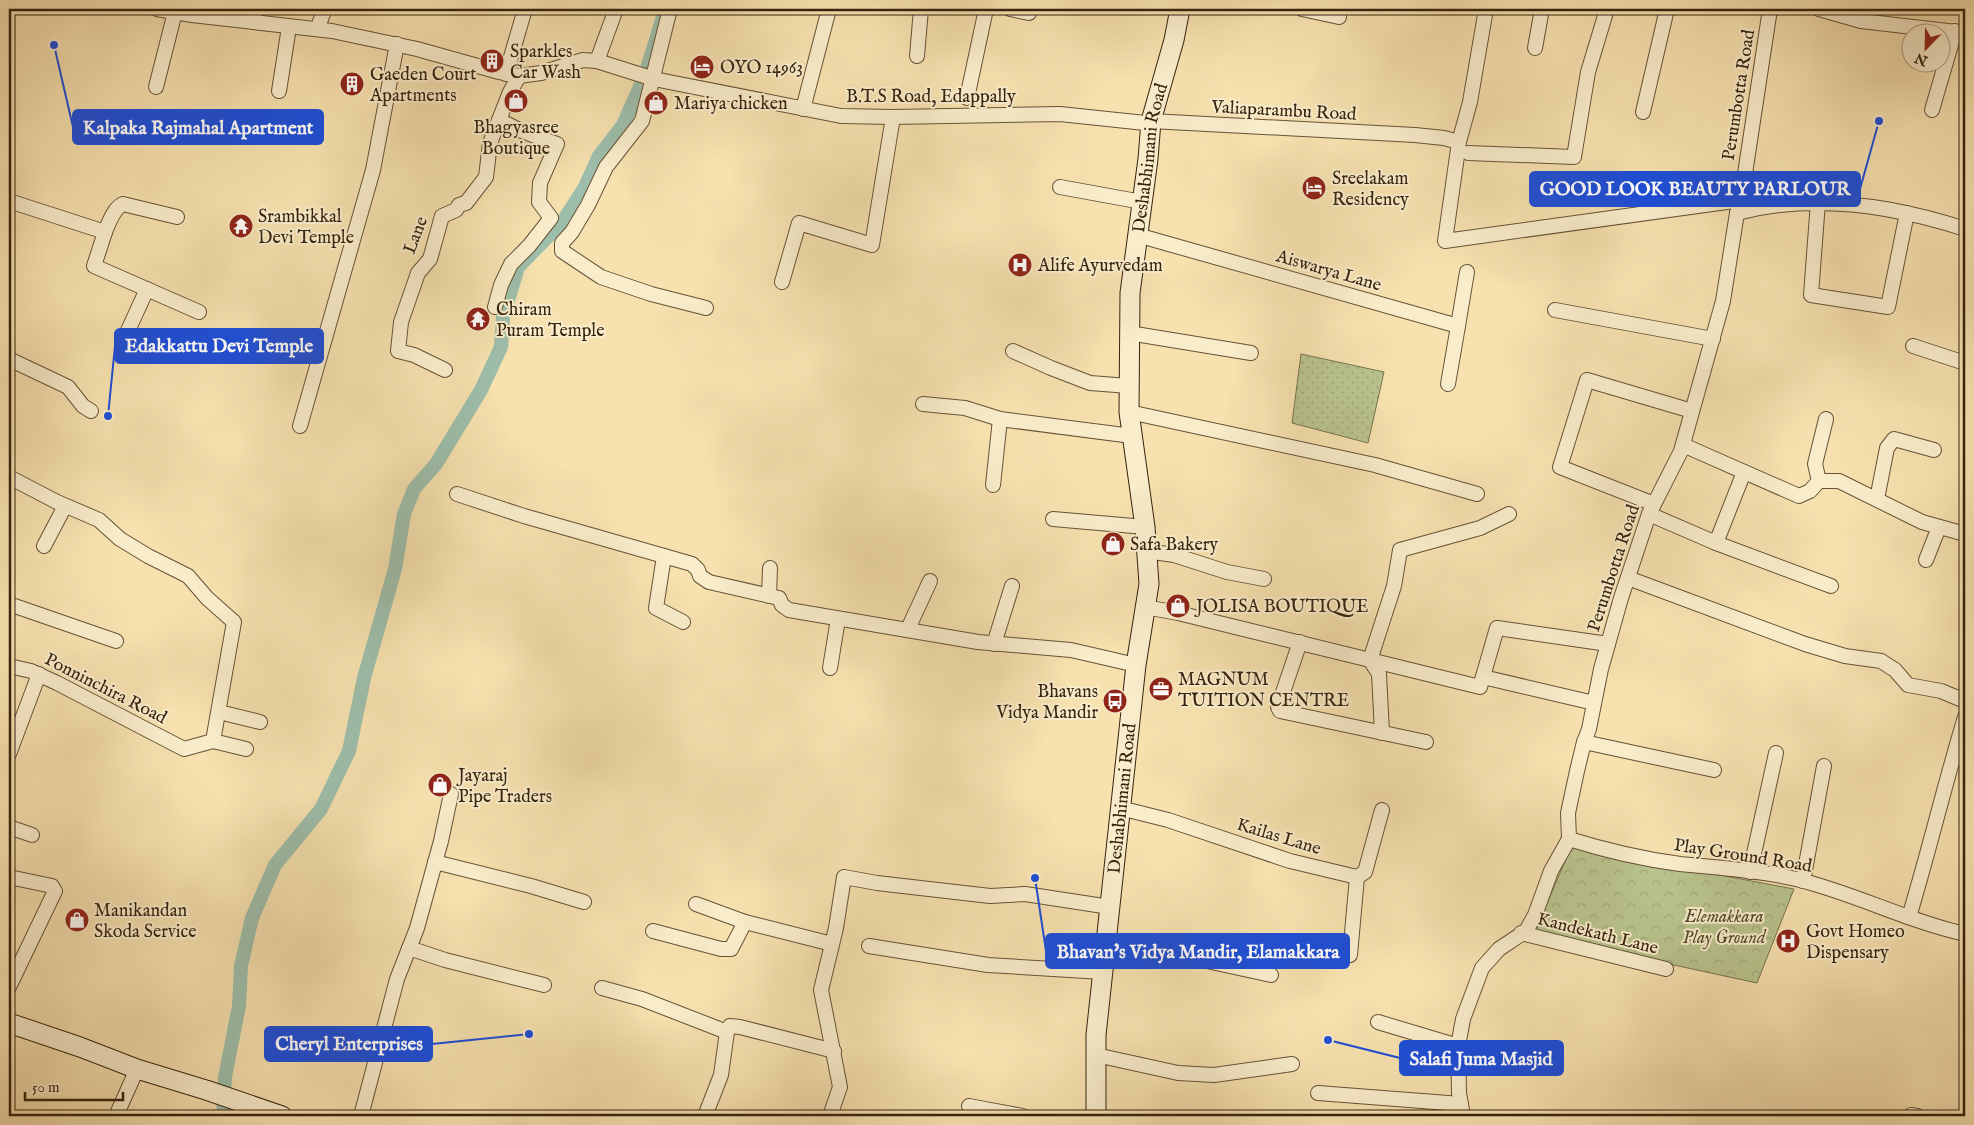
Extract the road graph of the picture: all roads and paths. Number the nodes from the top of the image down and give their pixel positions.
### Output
1 (157, 9) edge
2 (325, 9) edge
3 (525, 9) edge
4 (616, 9) edge
5 (670, 9) edge
6 (829, 9) edge
7 (921, 9) edge
8 (986, 9) edge
9 (1010, 9) edge
10 (1180, 9) edge
11 (1302, 9) edge
12 (1486, 9) edge
13 (1542, 9) edge
14 (1607, 9) edge
15 (1667, 9) edge
16 (1770, 9) edge
17 (1819, 9) edge
18 (175, 12) junction
19 (193, 12) edge
20 (1029, 12) dead end
21 (255, 15) edge
22 (1339, 17) dead end
23 (289, 27) junction
24 (317, 29) junction
25 (1960, 32) edge
26 (397, 44) junction
27 (1535, 48) dead end
28 (917, 56) dead end
29 (597, 61) junction
30 (512, 75) junction
31 (654, 78) junction
32 (156, 87) dead end
33 (279, 92) dead end
34 (967, 98) dead end
35 (803, 109) junction
36 (1932, 110) dead end
37 (1643, 112) dead end
38 (893, 118) junction
39 (499, 120) junction
40 (1151, 121) junction
41 (1463, 148) junction
42 (1060, 187) dead end
43 (9, 200) edge
44 (1142, 202) junction
45 (1818, 202) junction
46 (1739, 206) junction
47 (1907, 213) junction
48 (177, 217) dead end
49 (1965, 229) edge
50 (105, 232) junction
51 (1137, 235) junction
52 (1467, 272) dead end
53 (782, 282) dead end
54 (147, 289) junction
55 (494, 307) dead end
56 (706, 308) dead end
57 (1555, 310) dead end
58 (199, 312) dead end
59 (1458, 326) junction
60 (1130, 333) junction
61 (126, 335) dead end
62 (1713, 339) junction
63 (1913, 346) dead end
64 (1013, 350) dead end
65 (1251, 353) dead end
66 (1965, 361) edge
67 (9, 362) edge
68 (445, 370) dead end
69 (1448, 384) dead end
70 (1129, 386) junction
71 (923, 404) dead end
72 (1692, 410) junction
73 (91, 411) dead end
74 (1129, 412) junction
75 (1000, 418) junction
76 (1826, 420) dead end
77 (300, 426) dead end
78 (1132, 436) junction
79 (1683, 445) junction
80 (1934, 450) dead end
81 (1744, 472) junction
82 (9, 478) edge
83 (1820, 481) junction
84 (993, 485) dead end
85 (457, 494) dead end
86 (1477, 494) dead end
87 (1877, 499) junction
88 (64, 506) junction
89 (1651, 509) junction
90 (1509, 514) dead end
91 (1053, 519) dead end
92 (1145, 527) junction
93 (1939, 527) junction
94 (1965, 534) edge
95 (1716, 543) junction
96 (44, 546) dead end
97 (1146, 551) junction
98 (664, 556) junction
99 (1926, 560) dead end
100 (770, 568) dead end
101 (1628, 578) junction
102 (1264, 579) dead end
103 (930, 581) dead end
104 (1012, 586) dead end
105 (1831, 586) dead end
106 (769, 596) junction
107 (9, 604) edge
108 (1145, 607) junction
109 (838, 618) junction
110 (683, 622) dead end
111 (908, 629) junction
112 (116, 641) dead end
113 (1300, 642) junction
114 (994, 644) junction
115 (1608, 644) junction
116 (1370, 660) junction
117 (1136, 665) junction
118 (9, 666) edge
119 (830, 668) dead end
120 (39, 674) junction
121 (1483, 677) junction
122 (1965, 701) edge
123 (1594, 703) junction
124 (219, 712) junction
125 (1965, 717) edge
126 (260, 722) dead end
127 (1382, 733) junction
128 (213, 741) junction
129 (1426, 742) dead end
130 (1584, 742) junction
131 (246, 749) dead end
132 (1776, 753) dead end
133 (9, 754) edge
134 (1824, 766) dead end
135 (1714, 770) dead end
136 (451, 794) dead end
137 (1120, 808) junction
138 (1382, 810) dead end
139 (9, 827) edge
140 (32, 835) dead end
141 (1569, 839) junction
142 (435, 862) junction
143 (1750, 872) junction
144 (9, 877) edge
145 (1358, 877) junction
146 (1803, 881) junction
147 (584, 902) dead end
148 (696, 904) dead end
149 (1110, 907) junction
150 (1909, 917) junction
151 (745, 922) junction
152 (653, 931) dead end
153 (1521, 934) junction
154 (1965, 934) edge
155 (1106, 939) junction
156 (832, 944) junction
157 (869, 946) dead end
158 (409, 948) junction
159 (1350, 955) dead end
160 (1666, 969) dead end
161 (1102, 972) junction
162 (1272, 975) dead end
163 (544, 985) dead end
164 (9, 987) edge
165 (602, 988) dead end
166 (1378, 1022) dead end
167 (9, 1023) edge
168 (727, 1032) junction
169 (1458, 1046) junction
170 (834, 1051) junction
171 (1096, 1055) junction
172 (1292, 1064) dead end
173 (137, 1069) junction
174 (1318, 1093) dead end
175 (969, 1106) dead end
176 (1462, 1110) edge
177 (116, 1116) edge
178 (282, 1116) edge
179 (361, 1116) edge
180 (705, 1116) edge
181 (830, 1116) edge
182 (1023, 1116) edge
183 (1096, 1116) edge

1 - 18 street, B.T.S Road, Edappally
2 - 24 street
3 - 30 street, Lane
4 - 29 street
5 - 31 street
6 - 35 street
7 - 28 street
8 - 34 street
9 - 20 street
10 - 40 street, Deshabhimani Road
11 - 22 street
12 - 41 street
13 - 27 street
14 - 41 street, Valiaparambu Road
15 - 37 street
16 - 46 street, Perumbotta Road
17 - 25 street
18 - 19 street, B.T.S Road, Edappally
18 - 32 street
19 - 21 street, B.T.S Road, Edappally
21 - 23 street, B.T.S Road, Edappally
23 - 24 street, B.T.S Road, Edappally
23 - 33 street
24 - 26 street, B.T.S Road, Edappally
25 - 36 street
26 - 30 street, B.T.S Road, Edappally
26 - 77 street
29 - 30 street, B.T.S Road, Edappally
29 - 31 street, B.T.S Road, Edappally
30 - 39 street, Lane
31 - 35 street, B.T.S Road, Edappally
31 - 56 street
35 - 38 street, B.T.S Road, Edappally
38 - 40 street, B.T.S Road, Edappally
38 - 53 street
39 - 55 street
39 - 68 street, Lane
40 - 41 street, Valiaparambu Road
40 - 44 street, Deshabhimani Road
41 - 46 street
42 - 44 street
43 - 50 street
44 - 51 street, Deshabhimani Road
45 - 46 street
45 - 47 street
45 - 47 street
46 - 62 street, Perumbotta Road
47 - 49 street
48 - 50 street
50 - 54 street
51 - 59 street, Aiswarya Lane
51 - 60 street, Deshabhimani Road
52 - 59 street
54 - 58 street
54 - 61 street
57 - 62 street
59 - 69 street
60 - 65 street
60 - 70 street, Deshabhimani Road
62 - 72 street, Perumbotta Road
63 - 66 street
64 - 70 street
67 - 73 street
70 - 74 street, Deshabhimani Road
71 - 75 street
72 - 79 street, Perumbotta Road
72 - 89 street
74 - 78 street, Deshabhimani Road
74 - 86 street
75 - 78 street
75 - 84 street
76 - 83 street
78 - 92 street, Deshabhimani Road
79 - 81 street
79 - 89 street, Perumbotta Road
80 - 87 street
81 - 83 street
81 - 95 street
82 - 88 street
83 - 87 street
85 - 98 street
87 - 93 street
88 - 96 street
88 - 124 street
89 - 95 street
89 - 101 street, Perumbotta Road
90 - 116 street
91 - 92 street
92 - 97 street, Deshabhimani Road
93 - 94 street
93 - 99 street
95 - 105 street
97 - 102 street
97 - 108 street, Deshabhimani Road
98 - 106 street
98 - 110 street
100 - 106 street
101 - 115 street, Perumbotta Road
101 - 122 street
103 - 111 street
104 - 114 street
106 - 109 street
107 - 112 street
108 - 113 street
108 - 117 street, Deshabhimani Road
109 - 111 street
109 - 119 street
111 - 114 street
113 - 116 street
113 - 127 street
114 - 117 street
115 - 121 street
115 - 123 street, Perumbotta Road
116 - 121 street
116 - 127 street
117 - 137 street, Deshabhimani Road
118 - 120 street, Ponninchira Road
120 - 128 street, Ponninchira Road
120 - 133 street
121 - 123 street
123 - 130 street, Perumbotta Road
124 - 126 street
124 - 128 street
125 - 150 street
127 - 129 street
128 - 131 street
130 - 135 street
130 - 141 street, Perumbotta Road
132 - 143 street
134 - 146 street
136 - 142 street
137 - 145 street, Kailas Lane
137 - 149 street, Deshabhimani Road
138 - 145 street
139 - 140 street
141 - 143 street, Play Ground Road
141 - 153 street
142 - 147 street
142 - 158 street
143 - 146 street, Play Ground Road
144 - 164 street
145 - 159 street
146 - 150 street, Play Ground Road
148 - 151 street
149 - 155 street, Deshabhimani Road
149 - 156 street
150 - 154 street, Play Ground Road
151 - 152 street
151 - 156 street
153 - 160 street, Kandekath Lane
153 - 169 street
155 - 161 street, Deshabhimani Road
155 - 162 street
156 - 170 street
157 - 161 street
158 - 163 street
158 - 179 street
161 - 171 street, Deshabhimani Road
165 - 168 street
166 - 169 street
167 - 173 street
168 - 170 street
168 - 180 street
169 - 176 street
170 - 181 street
171 - 172 street
171 - 183 street, Deshabhimani Road
173 - 177 street
173 - 178 street
174 - 176 street
175 - 182 street

